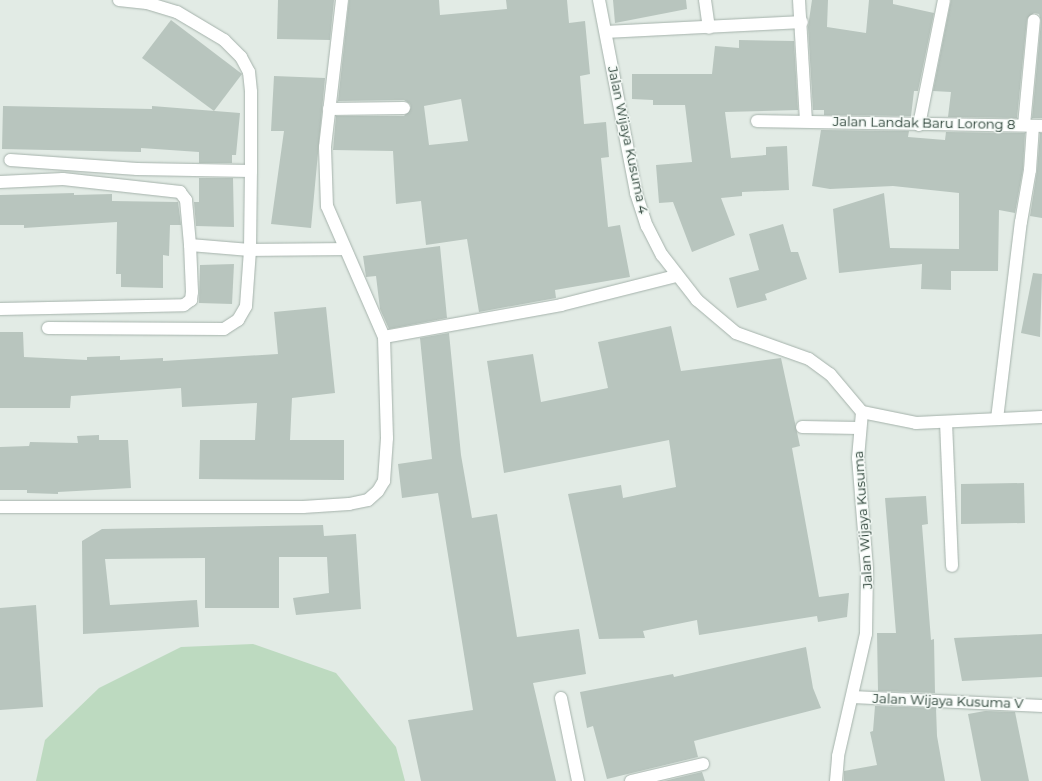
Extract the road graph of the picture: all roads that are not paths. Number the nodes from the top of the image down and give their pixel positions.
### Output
1 (120, 0) edge
2 (342, 0) edge
3 (599, 0) edge
4 (705, 0) edge
5 (799, 0) edge
6 (944, 0) edge
7 (1034, 20) dead end
8 (802, 22) junction
9 (709, 28) junction
10 (606, 32) junction
11 (329, 108) junction
12 (404, 108) dead end
13 (756, 121) dead end
14 (806, 121) junction
15 (919, 125) junction
16 (1033, 126) edge
17 (10, 160) dead end
18 (251, 171) junction
19 (0, 182) edge
20 (190, 245) junction
21 (345, 249) junction
22 (250, 250) junction
23 (676, 276) junction
24 (0, 308) edge
25 (48, 328) dead end
26 (384, 337) junction
27 (862, 412) junction
28 (1042, 417) edge
29 (997, 419) junction
30 (946, 422) junction
31 (802, 427) dead end
32 (859, 428) junction
33 (0, 507) edge
34 (952, 566) dead end
35 (853, 696) junction
36 (561, 698) dead end
37 (1042, 706) edge
38 (703, 764) dead end
39 (578, 781) edge
40 (631, 781) edge
41 (836, 781) edge

1 - 18 street
2 - 11 street
3 - 10 street, Jalan Wijaya Kusuma 4
4 - 9 street
5 - 8 street
6 - 15 street
7 - 16 street
8 - 9 street
8 - 14 street
9 - 10 street
10 - 23 street, Jalan Wijaya Kusuma 4
11 - 12 street
11 - 21 street
13 - 14 street, Jalan Landak Baru Lorong 8
14 - 15 street, Jalan Landak Baru Lorong 8
15 - 16 street, Jalan Landak Baru Lorong 8
16 - 29 street
17 - 18 street
18 - 22 street
19 - 20 street
20 - 22 street
20 - 24 street
21 - 22 street
21 - 26 street
22 - 25 street
23 - 26 street
23 - 27 street, Jalan Wijaya Kusuma 4
26 - 33 street
27 - 30 street
27 - 32 street, Jalan Wijaya Kusuma
28 - 29 street
29 - 30 street
30 - 34 street
31 - 32 street
32 - 35 street, Jalan Wijaya Kusuma
35 - 37 street, Jalan Wijaya Kusuma V
35 - 41 street, Jalan Wijaya Kusuma
36 - 39 street
38 - 40 street

